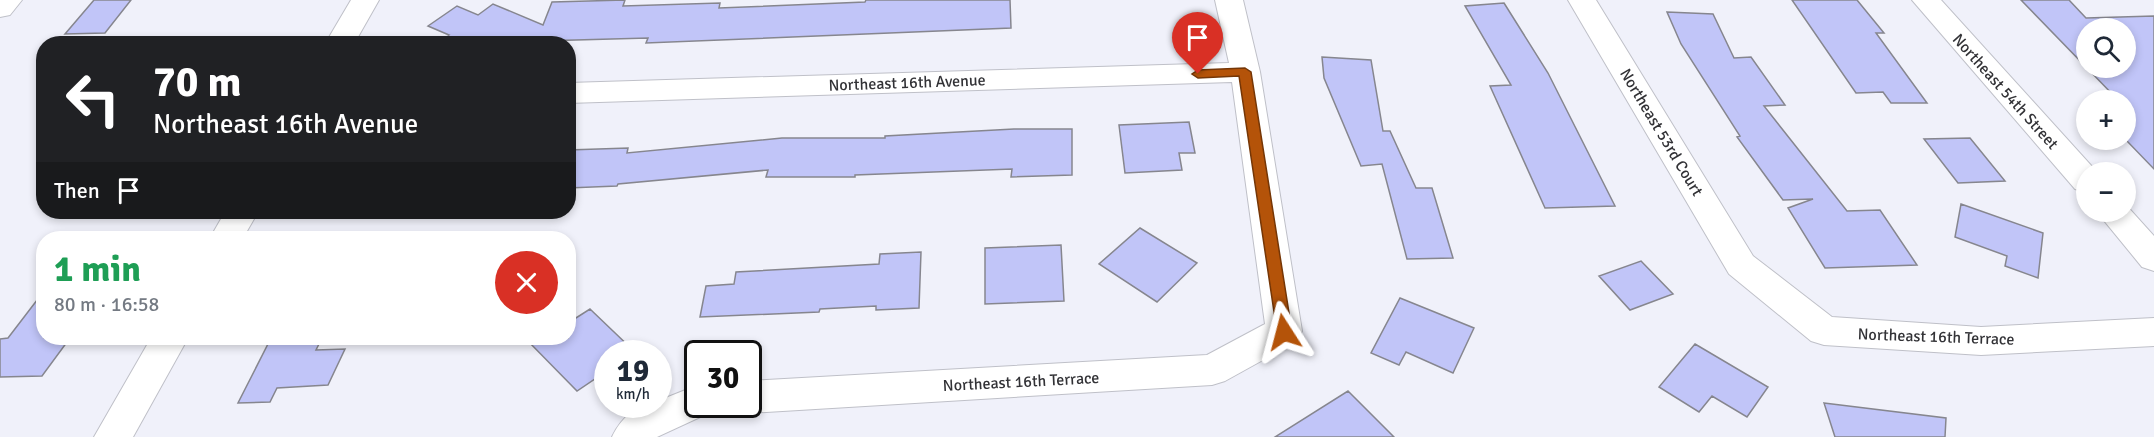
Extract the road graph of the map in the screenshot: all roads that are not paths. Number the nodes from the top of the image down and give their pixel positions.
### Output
1 (8, 0) edge
2 (365, 0) edge
3 (1229, 0) edge
4 (1582, 0) edge
5 (1926, 0) edge
6 (0, 9) edge
7 (344, 36) edge
8 (1245, 72) junction
9 (576, 93) edge
10 (2076, 171) edge
11 (2122, 222) edge
12 (2154, 258) edge
13 (1742, 265) joint
14 (2154, 332) edge
15 (166, 345) edge
16 (762, 396) edge
17 (684, 408) edge
18 (633, 433) edge
19 (113, 437) edge

1 - 6 street
2 - 7 street
3 - 8 street
4 - 13 street, Northeast 53rd Court
5 - 10 street, Northeast 54th Street
8 - 9 street, Northeast 16th Avenue
8 - 16 street, Northeast 16th Terrace
11 - 12 street
13 - 14 street, Northeast 16th Terrace
15 - 19 street
17 - 18 street

